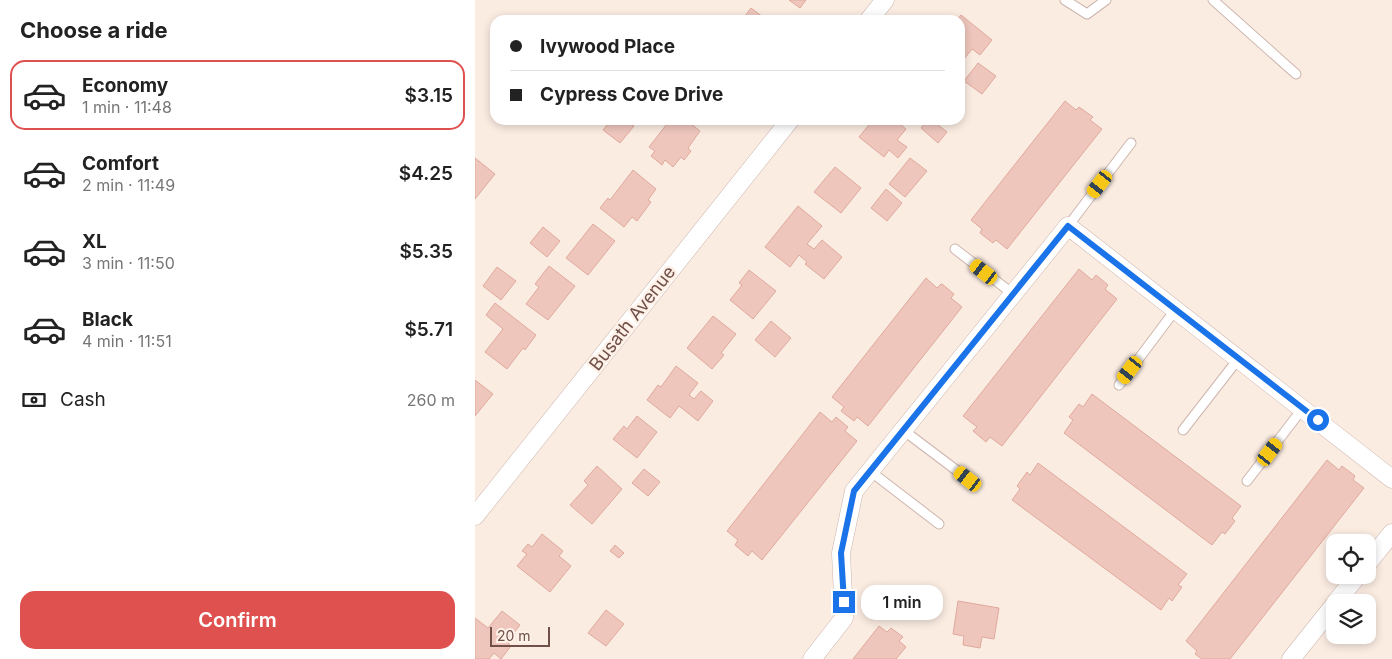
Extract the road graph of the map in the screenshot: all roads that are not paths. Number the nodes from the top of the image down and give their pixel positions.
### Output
1 (885, 0) edge
2 (1065, 0) edge
3 (1106, 0) edge
4 (1213, 0) edge
5 (873, 15) edge
6 (1296, 74) dead end
7 (786, 125) edge
8 (1131, 143) dead end
9 (1068, 226) junction
10 (955, 250) dead end
11 (1013, 294) junction
12 (1176, 310) junction
13 (1239, 358) junction
14 (1119, 385) dead end
15 (1303, 408) junction
16 (903, 430) junction
17 (1183, 430) dead end
18 (870, 471) junction
19 (968, 479) dead end
20 (1392, 479) edge
21 (1247, 481) dead end
22 (475, 516) edge
23 (939, 524) dead end
24 (1392, 533) edge
25 (1376, 553) edge
26 (1351, 584) edge
27 (1343, 594) edge
28 (1326, 615) edge
29 (812, 659) edge
30 (1291, 659) edge

1 - 5 street
2 - 3 lane
4 - 6 lane
7 - 22 street, Busath Avenue
8 - 9 lane
9 - 11 street
9 - 12 street
10 - 11 lane
11 - 16 street
12 - 13 street
12 - 14 lane
13 - 15 street
13 - 17 lane
15 - 20 street
15 - 21 lane
16 - 18 street
16 - 19 lane
18 - 23 lane
18 - 29 street
24 - 25 street
26 - 27 street
28 - 30 street

